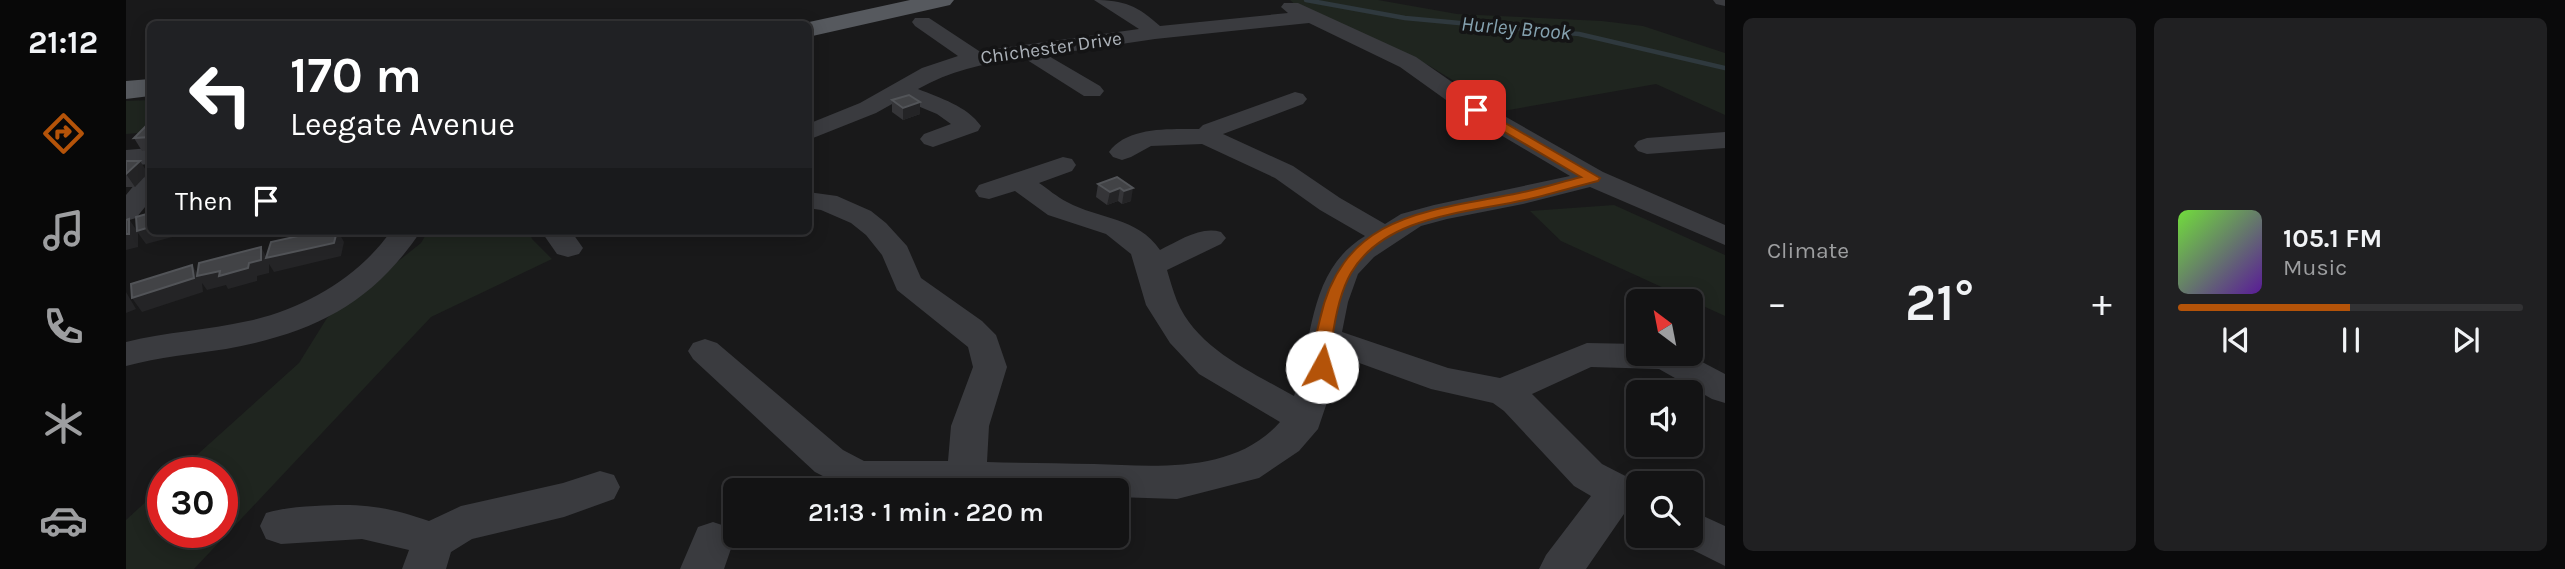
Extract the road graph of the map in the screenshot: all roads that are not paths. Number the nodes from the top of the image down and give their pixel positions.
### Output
1 (942, 0) edge
2 (1104, 0) edge
3 (1281, 0) edge
4 (1309, 16) junction
5 (922, 22) dead end
6 (812, 29) edge
7 (1155, 33) junction
8 (1027, 49) junction
9 (975, 58) junction
10 (147, 88) edge
11 (126, 90) edge
12 (899, 90) junction
13 (1092, 91) dead end
14 (1294, 99) dead end
15 (812, 131) edge
16 (1206, 136) junction
17 (933, 139) dead end
18 (1725, 139) edge
19 (1647, 146) dead end
20 (1125, 148) dead end
21 (147, 156) edge
22 (126, 158) edge
23 (1063, 165) dead end
24 (1593, 178) junction
25 (1022, 183) junction
26 (147, 188) edge
27 (989, 191) dead end
28 (812, 200) edge
29 (126, 212) edge
30 (1384, 234) junction
31 (403, 235) edge
32 (1725, 236) edge
33 (1211, 238) dead end
34 (1150, 266) junction
35 (1324, 338) junction
36 (705, 351) dead end
37 (126, 354) edge
38 (1725, 390) edge
39 (1503, 392) junction
40 (1305, 419) junction
41 (966, 477) junction
42 (600, 487) dead end
43 (1626, 496) edge
44 (1626, 498) edge
45 (281, 526) dead end
46 (1703, 535) edge
47 (1725, 547) edge
48 (427, 557) edge
49 (1562, 569) edge

1 - 6 main road
2 - 7 street
3 - 4 street
4 - 7 street, Chichester Drive
4 - 24 street
5 - 9 street
7 - 8 street, Chichester Drive
8 - 9 street, Chichester Drive
8 - 13 street
9 - 12 street, Chichester Drive
10 - 11 main road
12 - 15 street, Chichester Drive
12 - 17 street
14 - 16 street
16 - 20 street
16 - 30 street
18 - 19 street
21 - 22 street
23 - 25 street
24 - 30 street
24 - 32 street
25 - 27 street
25 - 34 street
26 - 29 street
28 - 41 street
30 - 35 street
31 - 37 street
33 - 34 street
34 - 40 street
35 - 39 street
35 - 40 street
36 - 41 street
38 - 39 street
39 - 43 street
40 - 41 street
42 - 48 street
44 - 49 street
45 - 48 street
46 - 47 street

